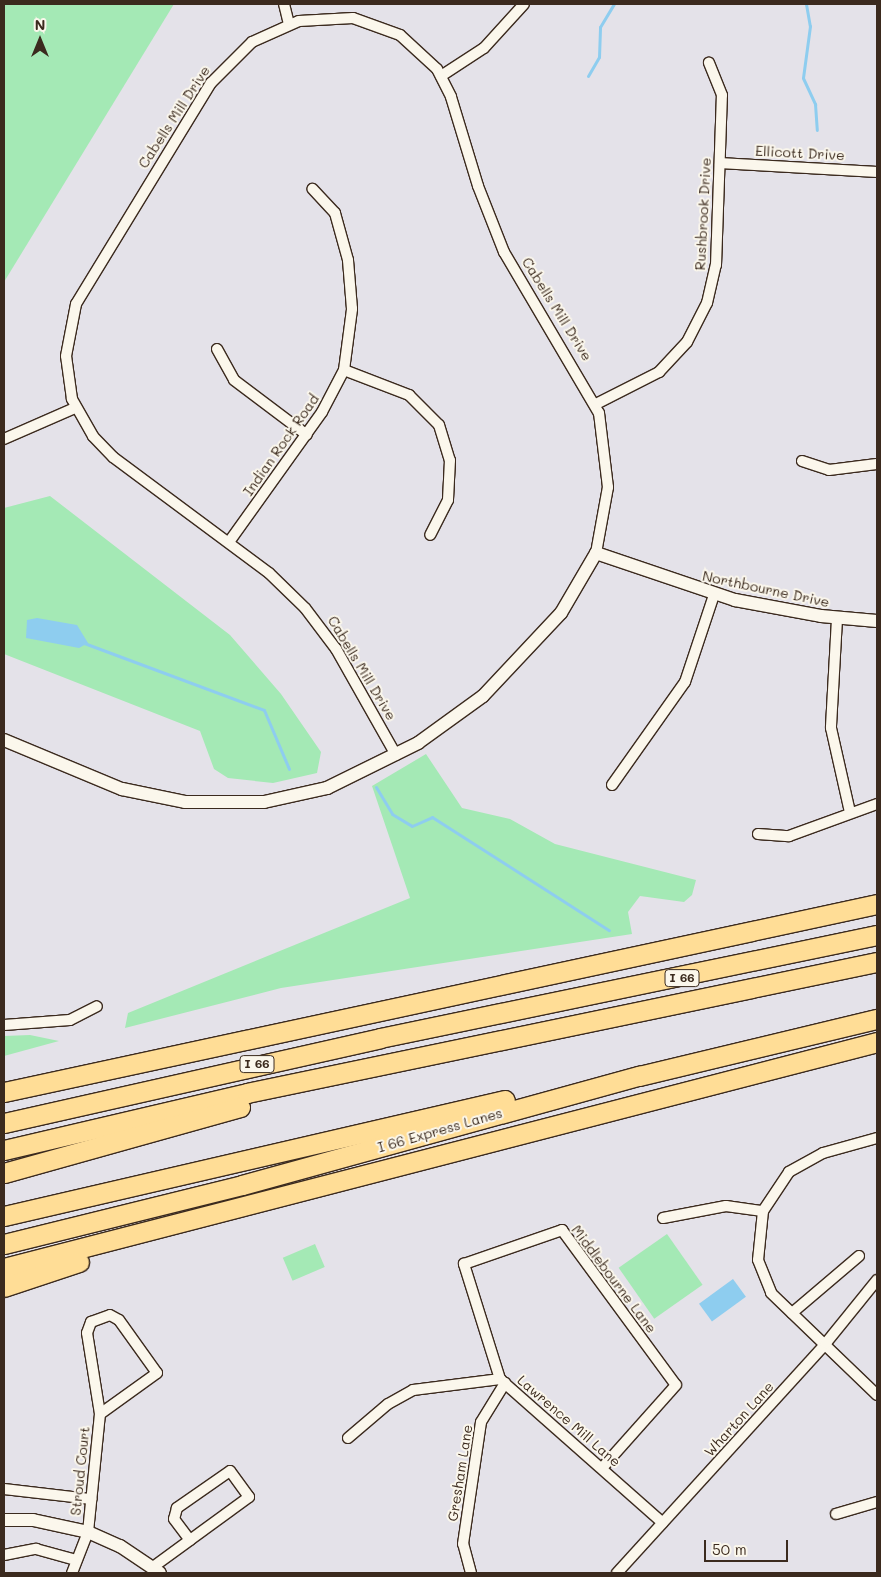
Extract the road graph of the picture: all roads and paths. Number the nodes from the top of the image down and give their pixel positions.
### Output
1 (284, 4) edge
2 (524, 4) edge
3 (290, 24) junction
4 (709, 62) dead end
5 (441, 76) junction
6 (720, 163) junction
7 (877, 172) edge
8 (312, 189) dead end
9 (216, 349) dead end
10 (344, 370) junction
11 (596, 404) junction
12 (75, 408) junction
13 (307, 435) junction
14 (4, 439) edge
15 (802, 461) dead end
16 (877, 464) edge
17 (430, 535) dead end
18 (229, 542) junction
19 (596, 553) junction
20 (714, 595) junction
21 (837, 619) junction
22 (877, 621) edge
23 (4, 740) edge
24 (396, 755) junction
25 (612, 785) dead end
26 (877, 804) edge
27 (850, 812) junction
28 (758, 834) dead end
29 (877, 904) edge
30 (877, 934) edge
31 (877, 962) edge
32 (97, 1006) dead end
33 (511, 1012) junction
34 (877, 1019) edge
35 (4, 1025) edge
36 (877, 1042) edge
37 (407, 1060) junction
38 (639, 1076) junction
39 (4, 1092) edge
40 (4, 1123) edge
41 (4, 1138) edge
42 (877, 1138) edge
43 (4, 1150) edge
44 (4, 1173) edge
45 (763, 1211) junction
46 (4, 1216) edge
47 (208, 1218) junction
48 (663, 1218) dead end
49 (4, 1244) edge
50 (859, 1256) dead end
51 (4, 1268) edge
52 (877, 1280) edge
53 (4, 1287) edge
54 (792, 1313) junction
55 (826, 1344) junction
56 (503, 1381) junction
57 (877, 1394) edge
58 (100, 1414) junction
59 (348, 1438) dead end
60 (602, 1468) junction
61 (4, 1489) edge
62 (91, 1499) junction
63 (877, 1502) edge
64 (836, 1514) dead end
65 (4, 1520) edge
66 (663, 1523) junction
67 (88, 1532) junction
68 (190, 1540) junction
69 (4, 1555) edge
70 (76, 1560) junction
71 (157, 1570) edge
72 (72, 1573) edge
73 (471, 1573) edge
74 (617, 1573) edge

1 - 3 street
2 - 5 street
3 - 5 street, Cabells Mill Drive
3 - 12 street, Cabells Mill Drive
4 - 6 street, Rushbrook Drive
5 - 11 street, Cabells Mill Drive
6 - 7 street, Ellicott Drive
6 - 11 street, Rushbrook Drive
8 - 10 street, Indian Rock Road
9 - 13 street
10 - 13 street, Indian Rock Road
10 - 17 street
11 - 19 street, Cabells Mill Drive
12 - 14 street
12 - 18 street, Cabells Mill Drive
13 - 18 street, Indian Rock Road
15 - 16 street
18 - 24 street, Cabells Mill Drive
19 - 20 street, Northbourne Drive
19 - 24 street, Cabells Mill Drive
20 - 21 street, Northbourne Drive
20 - 25 street
21 - 22 street, Northbourne Drive
21 - 27 street
23 - 24 street, Cabells Mill Drive
26 - 27 street
27 - 28 street
29 - 39 highway
30 - 33 highway, I 66
31 - 37 highway
32 - 35 street
33 - 40 highway, I 66
33 - 41 highway
34 - 38 highway, I 66 Express Lanes
36 - 47 highway
37 - 43 highway
37 - 44 highway
38 - 46 highway
38 - 49 highway, I 66 Express Lanes
42 - 45 street
45 - 48 street
45 - 54 street
47 - 51 highway
47 - 53 highway
50 - 54 street
52 - 55 street, Wharton Lane
54 - 55 street
55 - 57 street
55 - 66 street, Wharton Lane
56 - 59 street, Lawrence Mill Lane
56 - 60 street, Lawrence Mill Lane
56 - 60 street, Middlebourne Lane
56 - 73 street, Gresham Lane
58 - 58 street, Stroud Court
58 - 62 street, Stroud Court
60 - 66 street, Lawrence Mill Lane
61 - 62 street
62 - 67 street, Stroud Court
63 - 64 street
65 - 67 street
66 - 74 street, Wharton Lane
67 - 70 street, Stroud Court
67 - 71 street
68 - 68 street
68 - 71 street
69 - 70 street
70 - 72 street, Stroud Court

